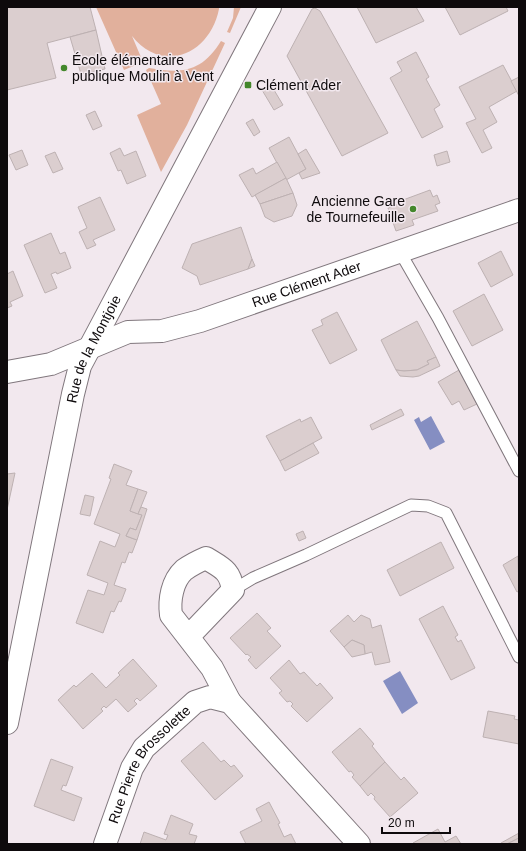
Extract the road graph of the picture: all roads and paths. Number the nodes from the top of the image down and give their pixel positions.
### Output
1 (270, 7) edge
2 (519, 210) edge
3 (400, 252) junction
4 (91, 346) junction
5 (7, 372) edge
6 (519, 471) edge
7 (233, 590) junction
8 (189, 636) junction
9 (519, 657) edge
10 (230, 702) junction
11 (7, 723) edge
12 (105, 844) edge
13 (359, 844) edge

1 - 4 street, Rue de la Montjoie
2 - 3 street, Rue Clément Ader
3 - 4 street, Rue Clément Ader
3 - 6 lane
4 - 5 street, Rue Clément Ader
4 - 11 street, Rue de la Montjoie
7 - 8 street
7 - 8 street
7 - 9 lane
8 - 10 street
10 - 12 street, Rue Pierre Brossolette
10 - 13 street

